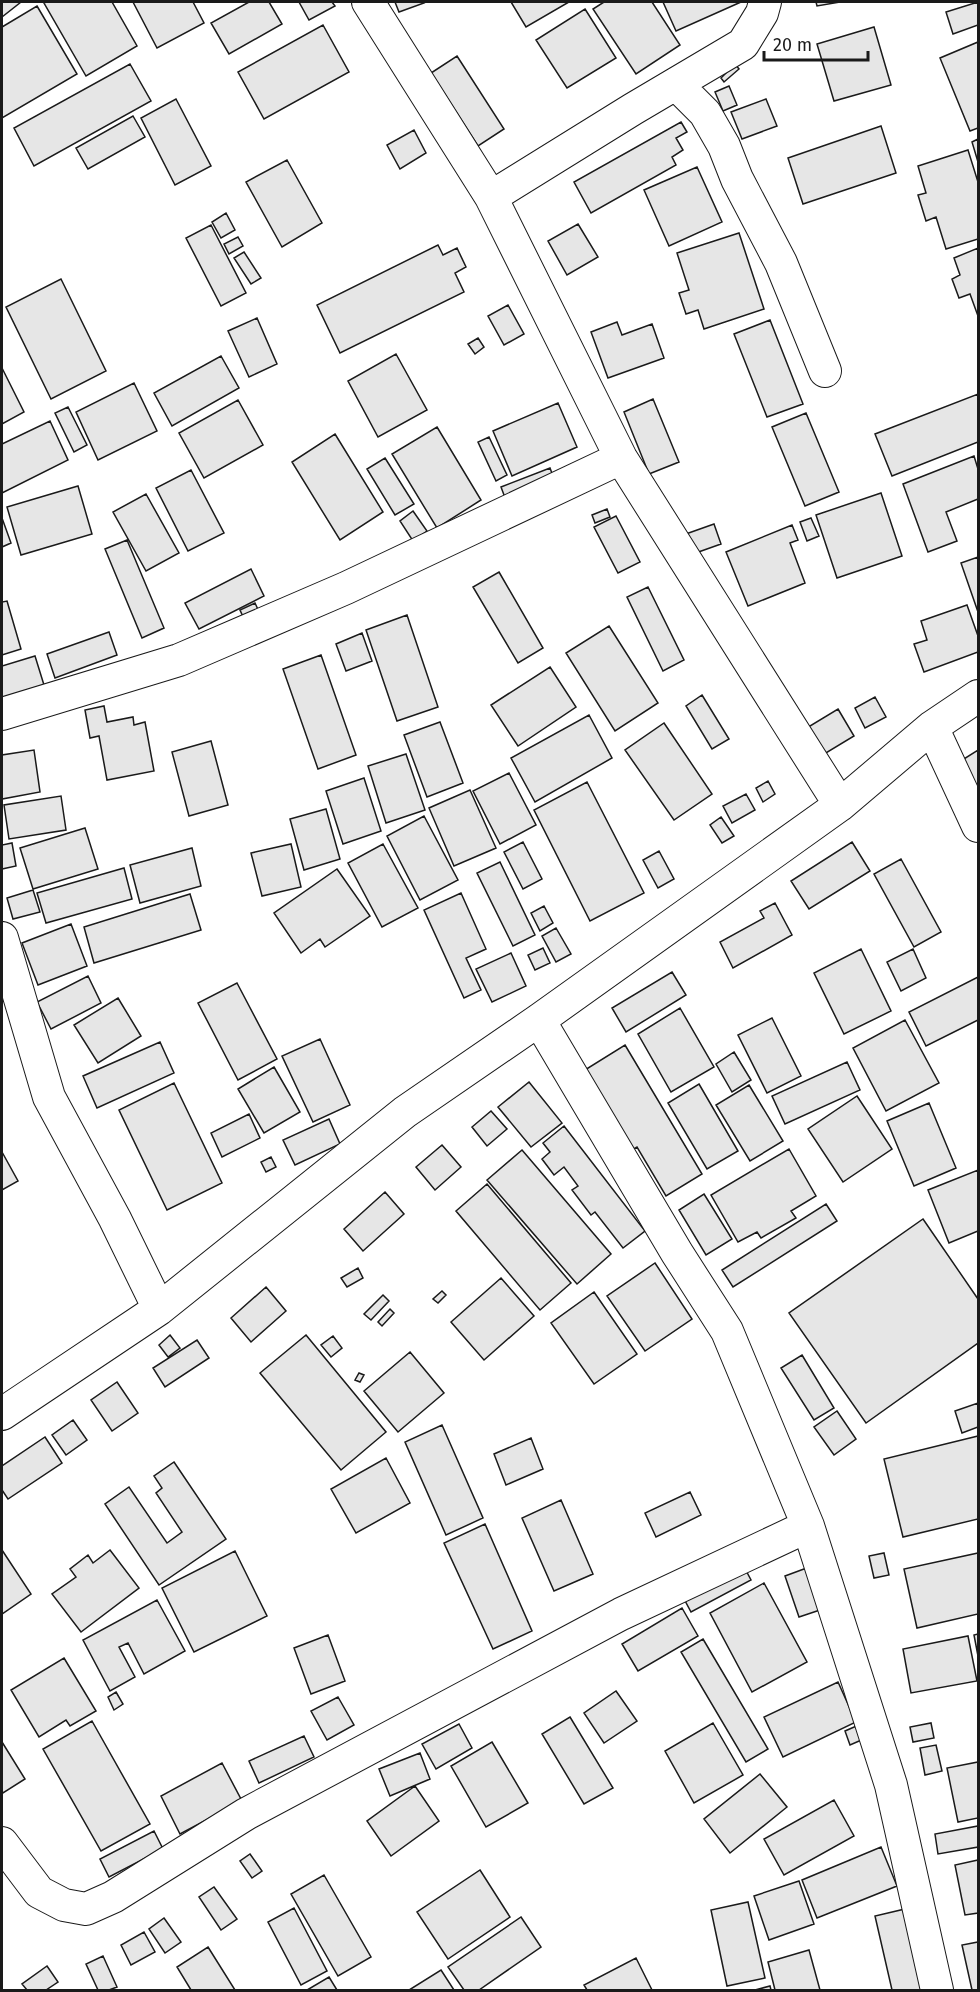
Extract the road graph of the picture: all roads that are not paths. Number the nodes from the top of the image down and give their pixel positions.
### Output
1 (368, 2) edge
2 (765, 2) edge
3 (676, 84) junction
4 (491, 197) junction
5 (825, 371) dead end
6 (621, 458) junction
7 (978, 696) edge
8 (2, 714) edge
9 (932, 728) junction
10 (840, 805) junction
11 (978, 826) edge
12 (2, 938) edge
13 (539, 1020) junction
14 (159, 1309) junction
15 (2, 1414) edge
16 (808, 1526) junction
17 (2, 1843) edge
18 (937, 1990) edge

1 - 4 street
2 - 3 street
3 - 4 street
3 - 5 street
4 - 6 street
6 - 8 street
6 - 10 street
7 - 9 street
9 - 10 street
9 - 11 street
10 - 13 street
12 - 14 street
13 - 14 street
13 - 16 street
14 - 15 street
16 - 17 street
16 - 18 street

